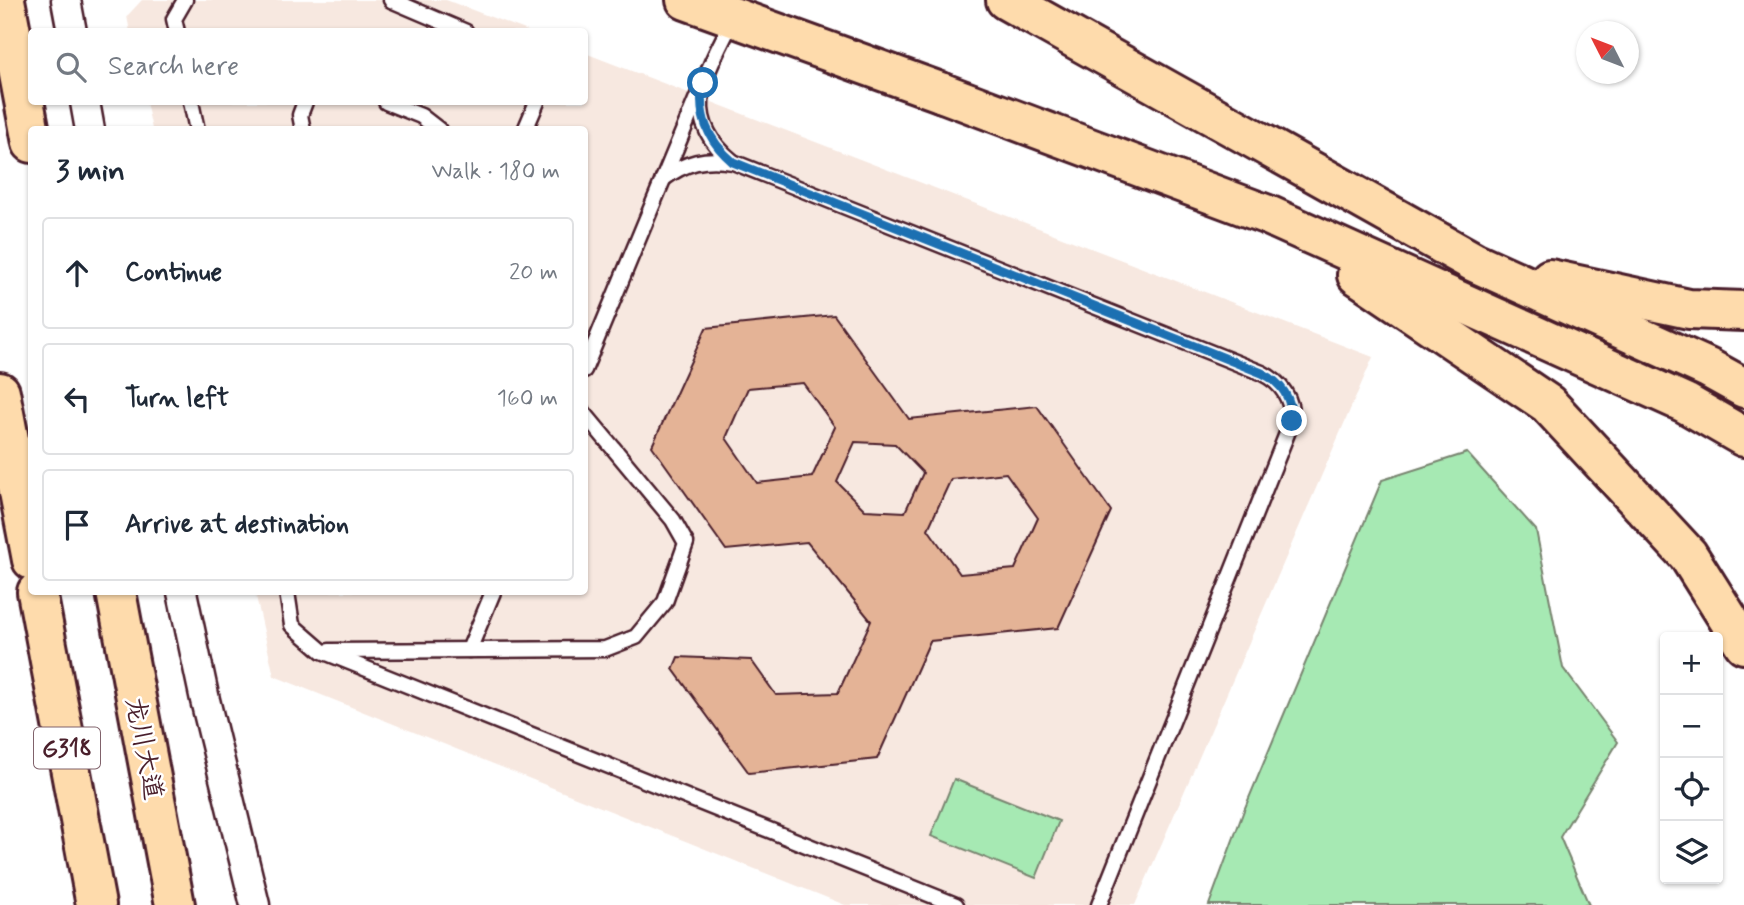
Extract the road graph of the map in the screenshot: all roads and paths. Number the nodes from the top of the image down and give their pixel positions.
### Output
1 (66, 0) edge
2 (185, 0) edge
3 (391, 0) edge
4 (686, 0) edge
5 (1006, 0) edge
6 (6, 1) edge
7 (734, 17) junction
8 (71, 28) edge
9 (176, 28) edge
10 (457, 28) edge
11 (703, 83) junction
12 (86, 105) edge
13 (192, 105) edge
14 (304, 105) edge
15 (394, 105) edge
16 (536, 105) edge
17 (29, 126) edge
18 (89, 126) edge
19 (196, 126) edge
20 (302, 126) edge
21 (434, 126) edge
22 (527, 126) edge
23 (733, 162) junction
24 (663, 179) junction
25 (1268, 215) junction
26 (1474, 262) junction
27 (1744, 311) edge
28 (588, 360) edge
29 (1744, 388) edge
30 (0, 392) edge
31 (588, 418) edge
32 (1744, 437) edge
33 (28, 539) edge
34 (38, 595) edge
35 (117, 595) edge
36 (183, 595) edge
37 (287, 595) edge
38 (492, 595) edge
39 (1744, 644) edge
40 (469, 650) junction
41 (322, 652) junction
42 (96, 905) edge
43 (175, 905) edge
44 (255, 905) edge
45 (957, 905) edge
46 (1098, 905) edge

1 - 8 street
2 - 9 lane
3 - 10 lane
4 - 7 main road
5 - 26 main road
6 - 17 main road
7 - 11 lane
7 - 25 main road
11 - 23 lane
11 - 24 lane
12 - 18 street
13 - 19 lane
14 - 20 lane
15 - 21 lane
16 - 22 lane
23 - 24 lane
23 - 46 lane
24 - 28 lane
25 - 32 main road
25 - 39 main road
26 - 27 main road
26 - 29 main road
30 - 33 main road
31 - 40 lane
34 - 42 main road, G318
35 - 43 main road, 龙川大道
36 - 44 street
37 - 41 lane
38 - 40 lane
40 - 41 lane
41 - 45 lane

